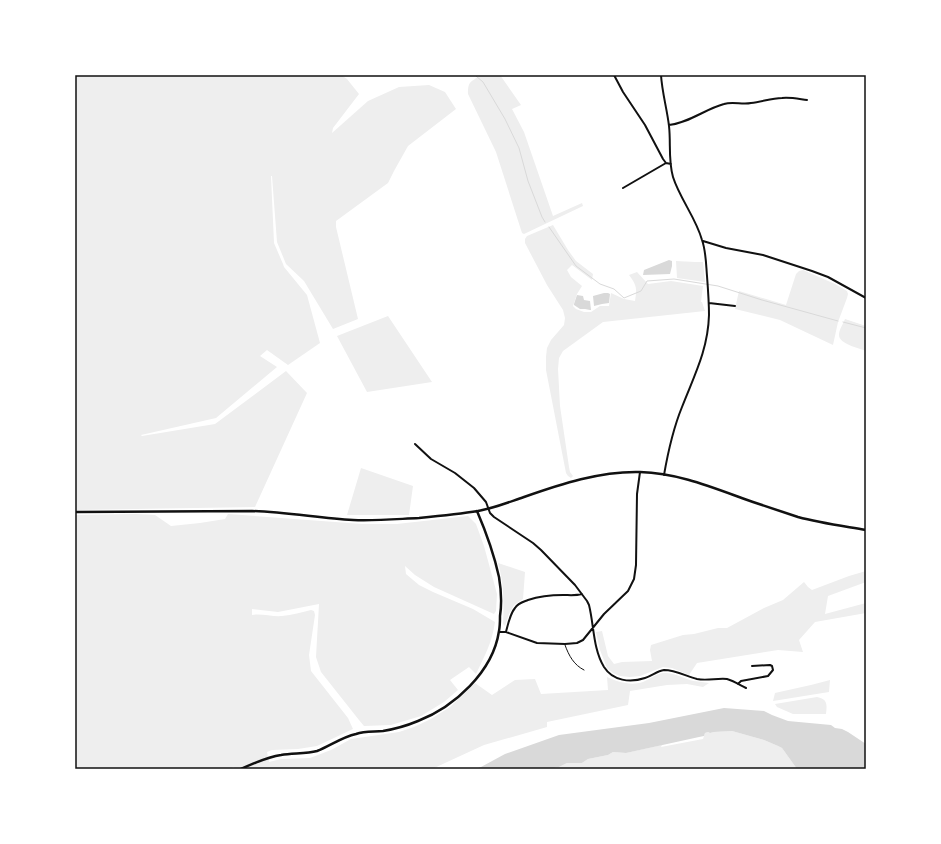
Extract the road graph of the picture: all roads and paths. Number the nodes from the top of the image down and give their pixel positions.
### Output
1 (614, 75) edge
2 (661, 75) edge
3 (807, 100) dead end
4 (669, 125) junction
5 (666, 163) junction
6 (670, 164) junction
7 (623, 188) dead end
8 (703, 241) junction
9 (866, 298) edge
10 (709, 302) junction
11 (735, 306) dead end
12 (415, 444) dead end
13 (640, 472) junction
14 (664, 475) junction
15 (488, 509) junction
16 (477, 511) junction
17 (75, 512) edge
18 (866, 530) edge
19 (582, 594) junction
20 (593, 628) junction
21 (499, 632) junction
22 (506, 632) junction
23 (565, 644) junction
24 (752, 666) dead end
25 (584, 670) dead end
26 (738, 684) junction
27 (746, 688) dead end
28 (241, 769) edge

1 - 5 street
2 - 4 street
3 - 4 street
4 - 6 street
5 - 6 street
5 - 7 street
6 - 8 street
8 - 9 street
8 - 10 street
10 - 11 street
10 - 14 street
12 - 15 street
13 - 14 street
13 - 15 street
13 - 20 street
14 - 18 street
15 - 16 street
15 - 19 street
16 - 17 street
16 - 21 street
19 - 20 street
19 - 22 street
20 - 23 street
20 - 26 street
21 - 22 street
21 - 28 street
22 - 23 street
23 - 25 lane
24 - 26 street
26 - 27 street

